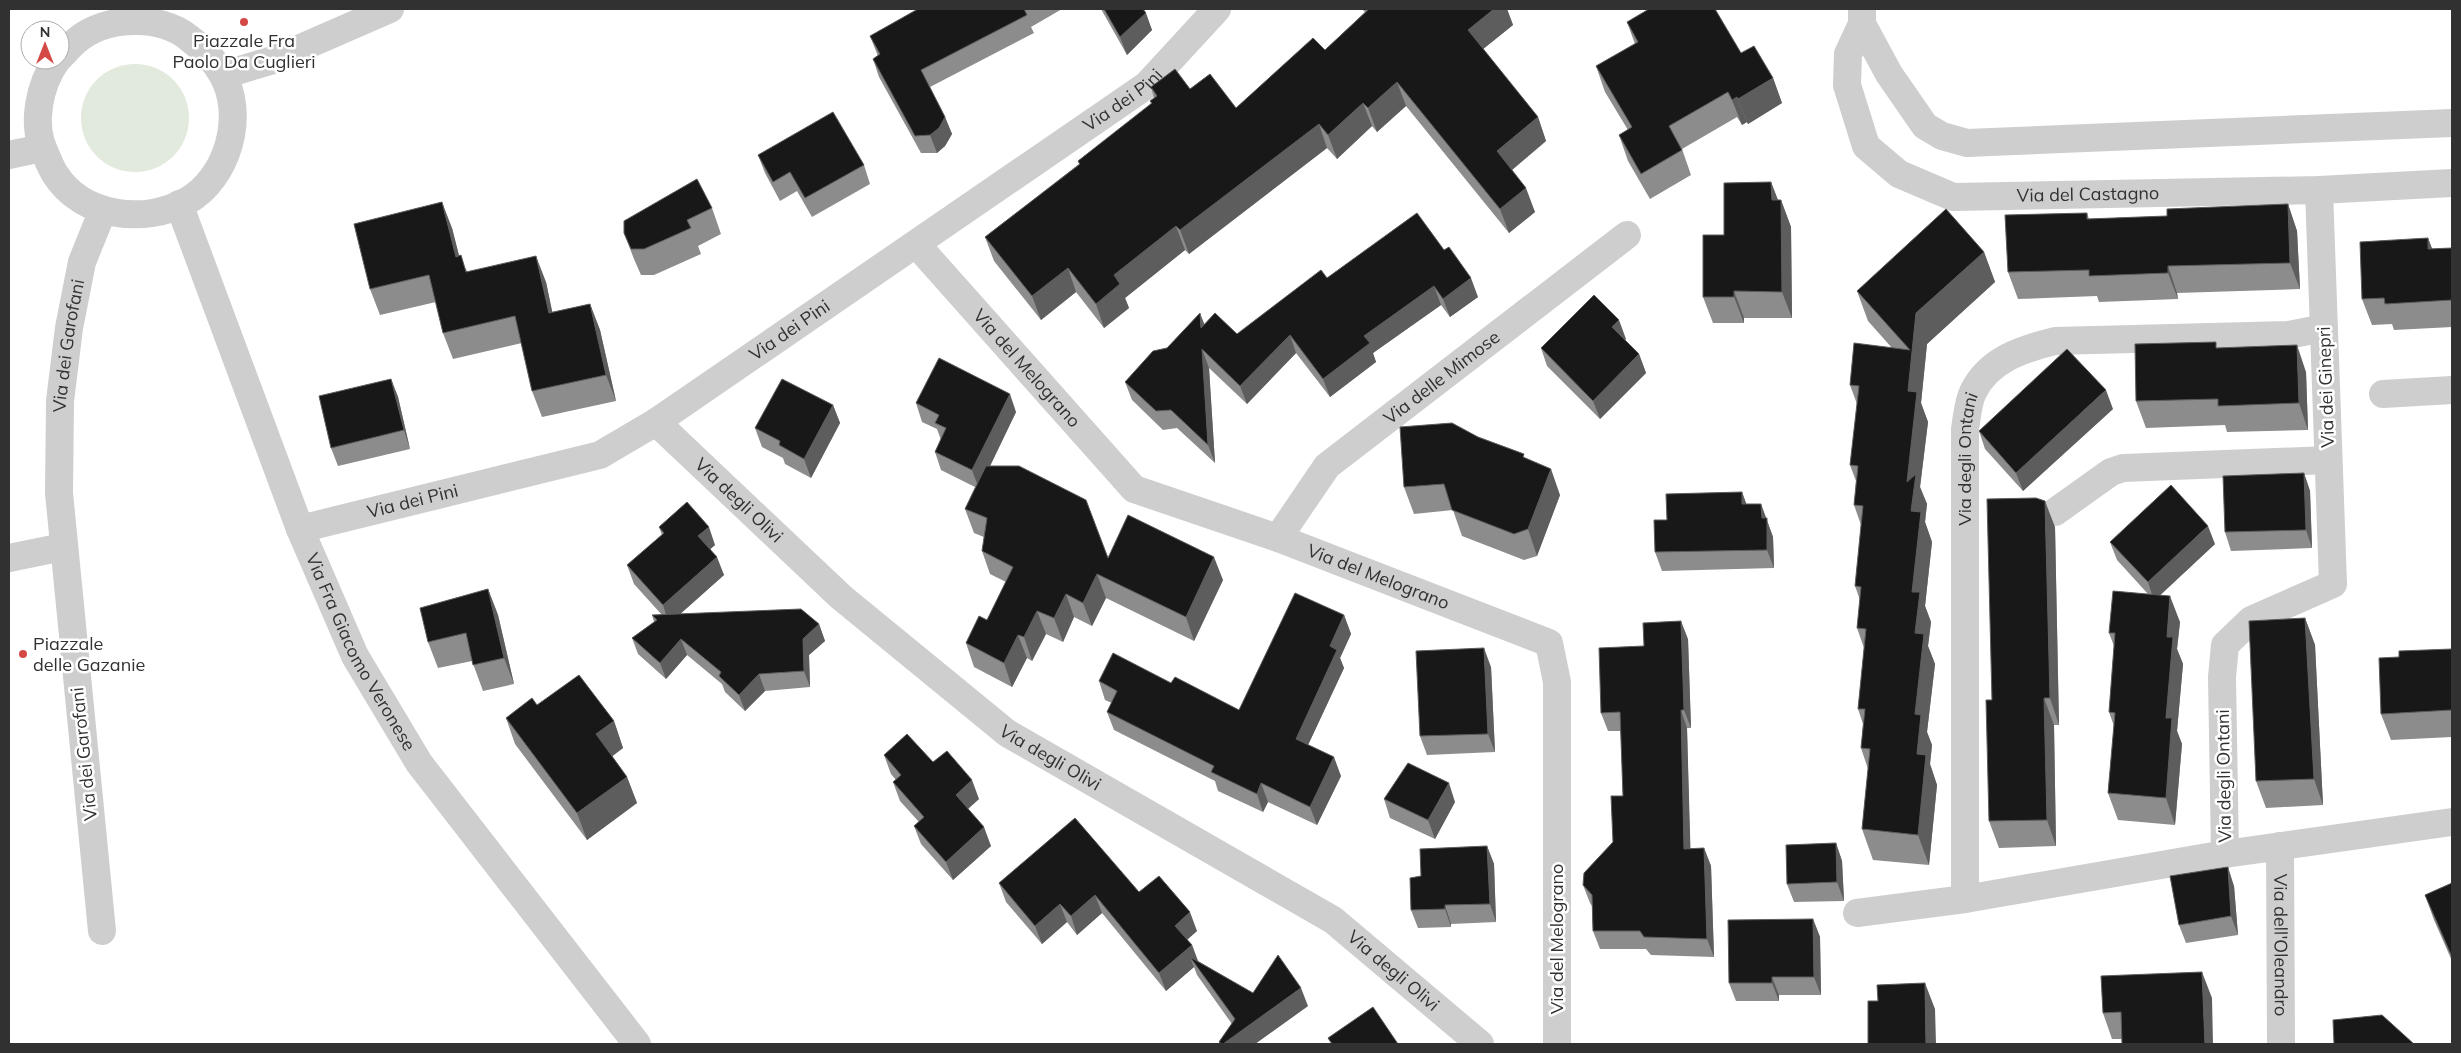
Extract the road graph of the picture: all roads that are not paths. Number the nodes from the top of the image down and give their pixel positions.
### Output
1 (390, 9) edge
2 (1217, 9) edge
3 (1862, 16) edge
4 (98, 18) edge
5 (70, 47) edge
6 (52, 70) edge
7 (223, 75) junction
8 (2452, 123) edge
9 (42, 148) junction
10 (9, 155) edge
11 (2452, 184) edge
12 (2319, 190) junction
13 (179, 204) junction
14 (103, 210) junction
15 (1627, 235) dead end
16 (917, 245) junction
17 (2324, 328) junction
18 (2452, 390) edge
19 (2383, 394) dead end
20 (656, 422) junction
21 (2328, 460) junction
22 (2055, 512) dead end
23 (300, 529) junction
24 (1278, 538) junction
25 (63, 547) junction
26 (9, 558) edge
27 (2333, 584) joint
28 (2452, 822) edge
29 (2280, 846) junction
30 (2225, 854) junction
31 (1965, 899) junction
32 (1857, 913) dead end
33 (102, 931) dead end
34 (637, 1044) edge
35 (1480, 1044) edge
36 (1557, 1044) edge
37 (2281, 1044) edge

1 - 7 street
2 - 16 street, Via dei Pini
3 - 8 street, Via del Castagno
3 - 12 street, Via del Castagno
4 - 5 street
4 - 7 street
6 - 9 street
7 - 13 street
9 - 10 street
9 - 14 street
11 - 12 street, Via del Castagno
12 - 17 street, Via dei Ginepri
13 - 14 street
13 - 23 street, Via Fra Giacomo Veronese
14 - 25 street, Via dei Garofani
15 - 24 street, Via delle Mimose
16 - 20 street, Via dei Pini
16 - 24 street, Via del Melograno
17 - 21 street, Via dei Ginepri
17 - 31 street, Via degli Ontani
18 - 19 street
20 - 23 street, Via dei Pini
20 - 35 street, Via degli Olivi
21 - 22 street
21 - 27 street, Via dei Ginepri
23 - 34 street, Via Fra Giacomo Veronese
24 - 36 street, Via del Melograno
25 - 26 street
25 - 33 street, Via dei Garofani
27 - 30 street, Via degli Ontani
28 - 29 street, Via degli Ontani
29 - 30 street, Via degli Ontani
29 - 37 street, Via dell'Oleandro
30 - 31 street, Via degli Ontani
31 - 32 street, Via degli Ontani

